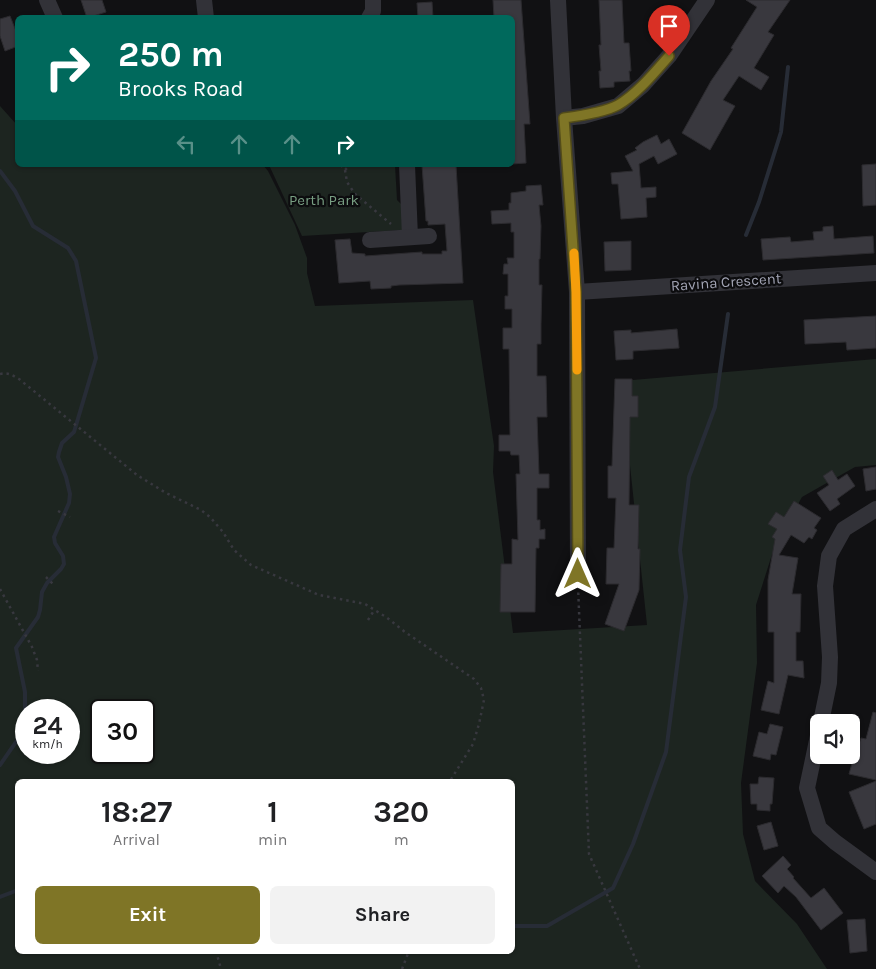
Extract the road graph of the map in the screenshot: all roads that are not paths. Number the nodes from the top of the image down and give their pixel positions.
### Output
1 (47, 0) edge
2 (204, 0) edge
3 (374, 0) edge
4 (558, 0) edge
5 (707, 0) edge
6 (54, 15) edge
7 (206, 15) edge
8 (371, 15) edge
9 (564, 118) junction
10 (407, 167) edge
11 (429, 236) dead end
12 (410, 238) junction
13 (370, 240) dead end
14 (876, 272) edge
15 (576, 292) junction
16 (876, 509) edge
17 (578, 574) road end
18 (823, 714) edge
19 (812, 764) edge
20 (876, 872) edge

1 - 6 street
2 - 7 street
3 - 8 street
4 - 9 street
5 - 9 street
9 - 15 street
10 - 12 street
11 - 12 street
12 - 13 street
14 - 15 street, Ravina Crescent
15 - 17 street
16 - 18 street
19 - 20 street

